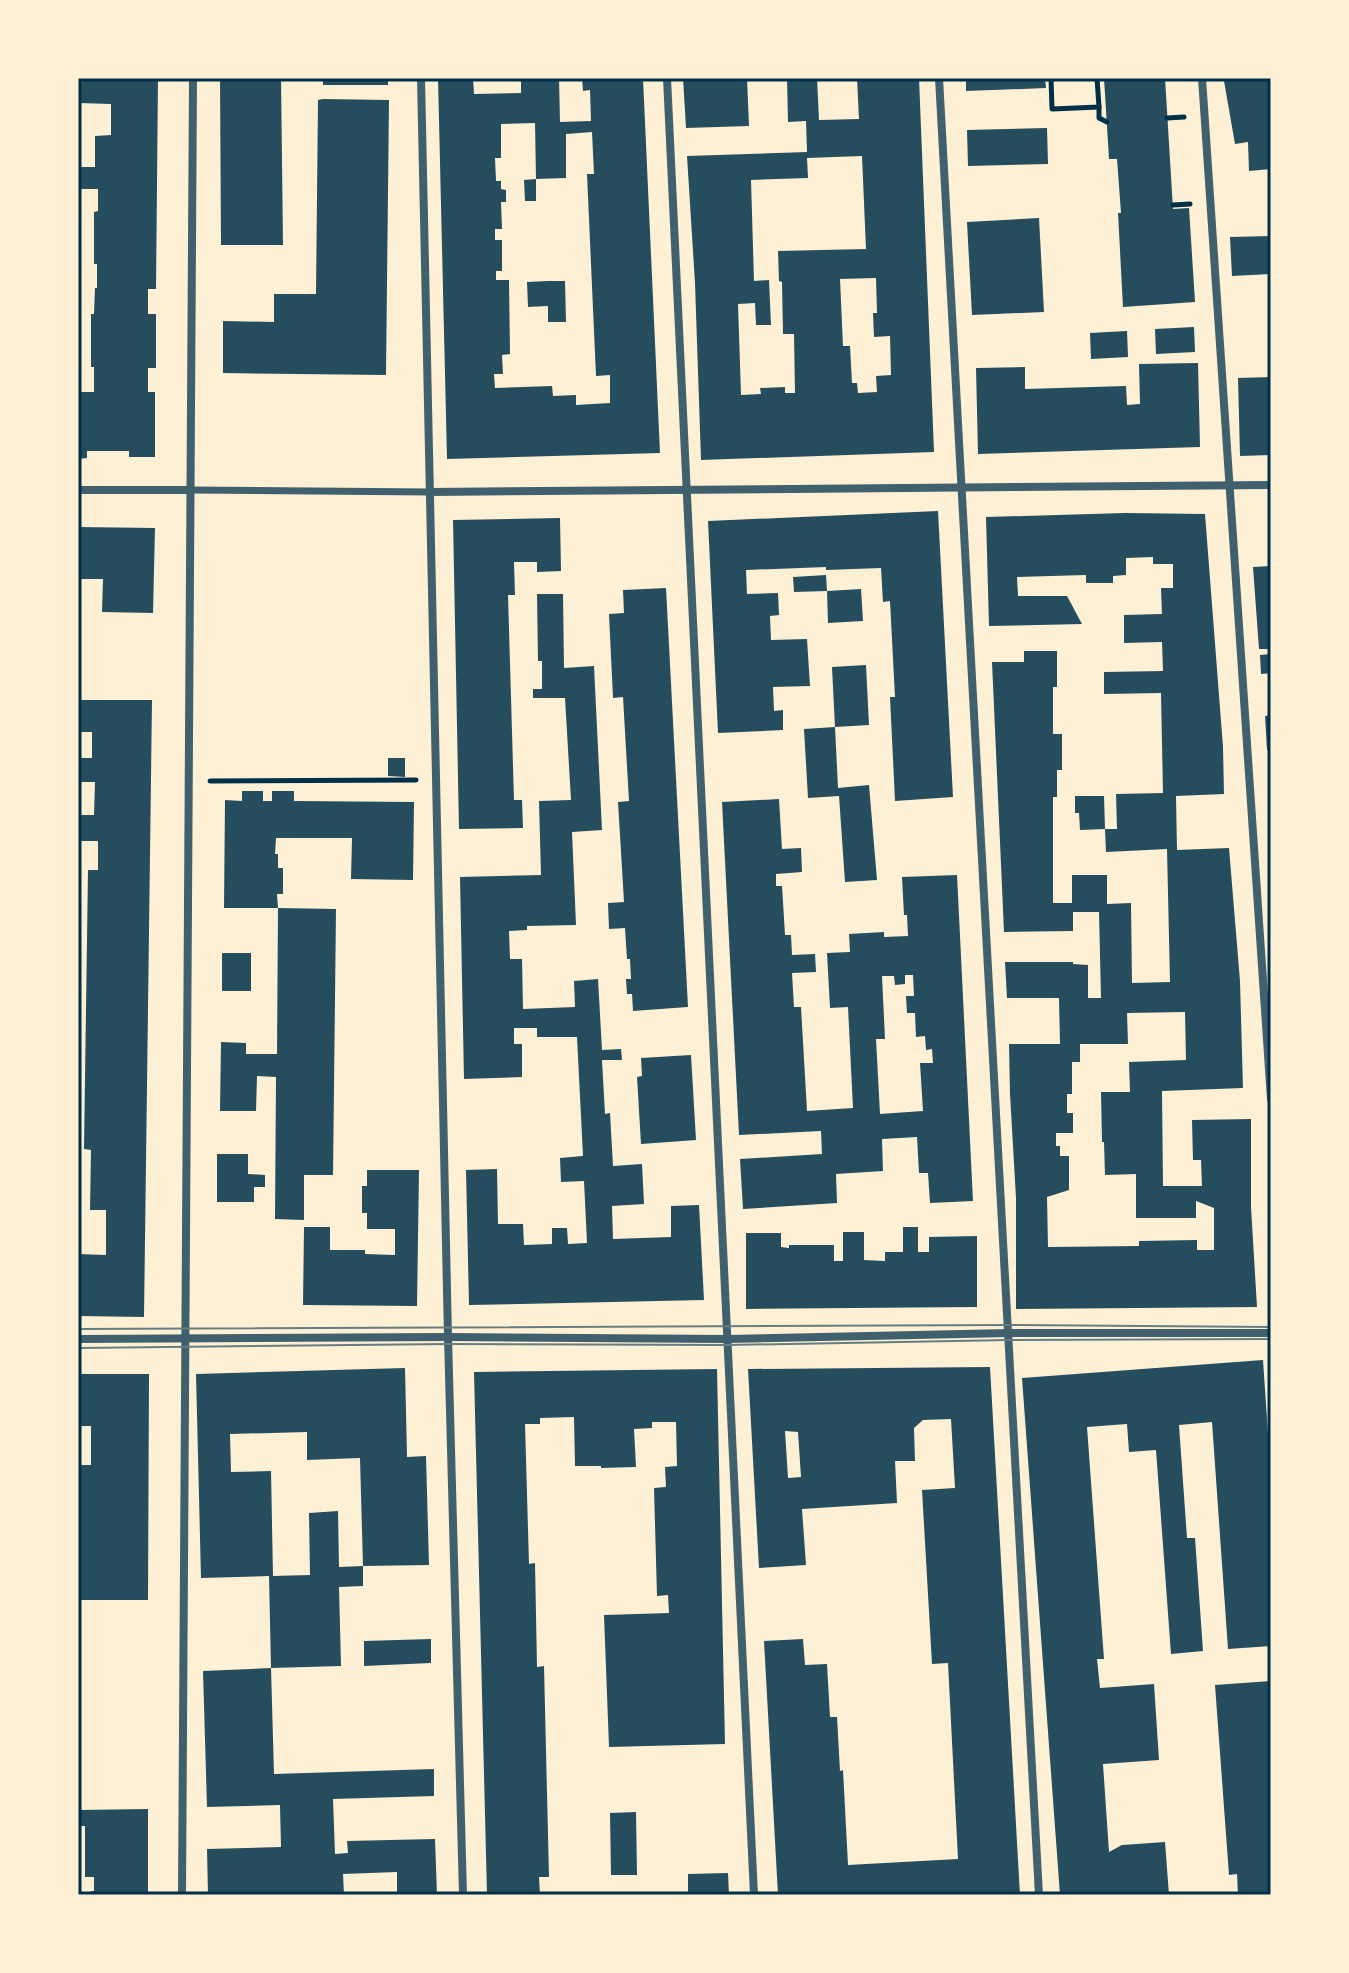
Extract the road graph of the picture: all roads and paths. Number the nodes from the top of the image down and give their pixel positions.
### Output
1 (193, 78) edge
2 (421, 78) edge
3 (667, 78) edge
4 (939, 78) edge
5 (1051, 78) edge
6 (1097, 78) edge
7 (1202, 78) edge
8 (1099, 107) junction
9 (1107, 122) dead end
10 (1271, 485) edge
11 (1230, 487) junction
12 (962, 489) junction
13 (78, 490) edge
14 (190, 490) junction
15 (686, 490) junction
16 (430, 492) junction
17 (437, 780) junction
18 (189, 781) junction
19 (1271, 1099) edge
20 (1009, 1333) junction
21 (1271, 1333) edge
22 (448, 1337) junction
23 (185, 1338) junction
24 (78, 1339) edge
25 (727, 1339) junction
26 (182, 1895) edge
27 (463, 1895) edge
28 (754, 1895) edge
29 (1039, 1895) edge

1 - 14 street
2 - 16 street
3 - 15 street
4 - 12 street
5 - 8 path
6 - 8 path
7 - 11 street
8 - 9 path
10 - 11 street
11 - 12 street
11 - 19 street
12 - 15 street
12 - 20 street
13 - 14 street
14 - 16 street
14 - 18 street
15 - 16 street
15 - 25 street
16 - 17 street
17 - 18 path
17 - 22 street
18 - 23 street
20 - 21 street
20 - 25 street
20 - 29 street
22 - 23 street
22 - 25 street
22 - 27 street
23 - 24 street
23 - 26 street
25 - 28 street

